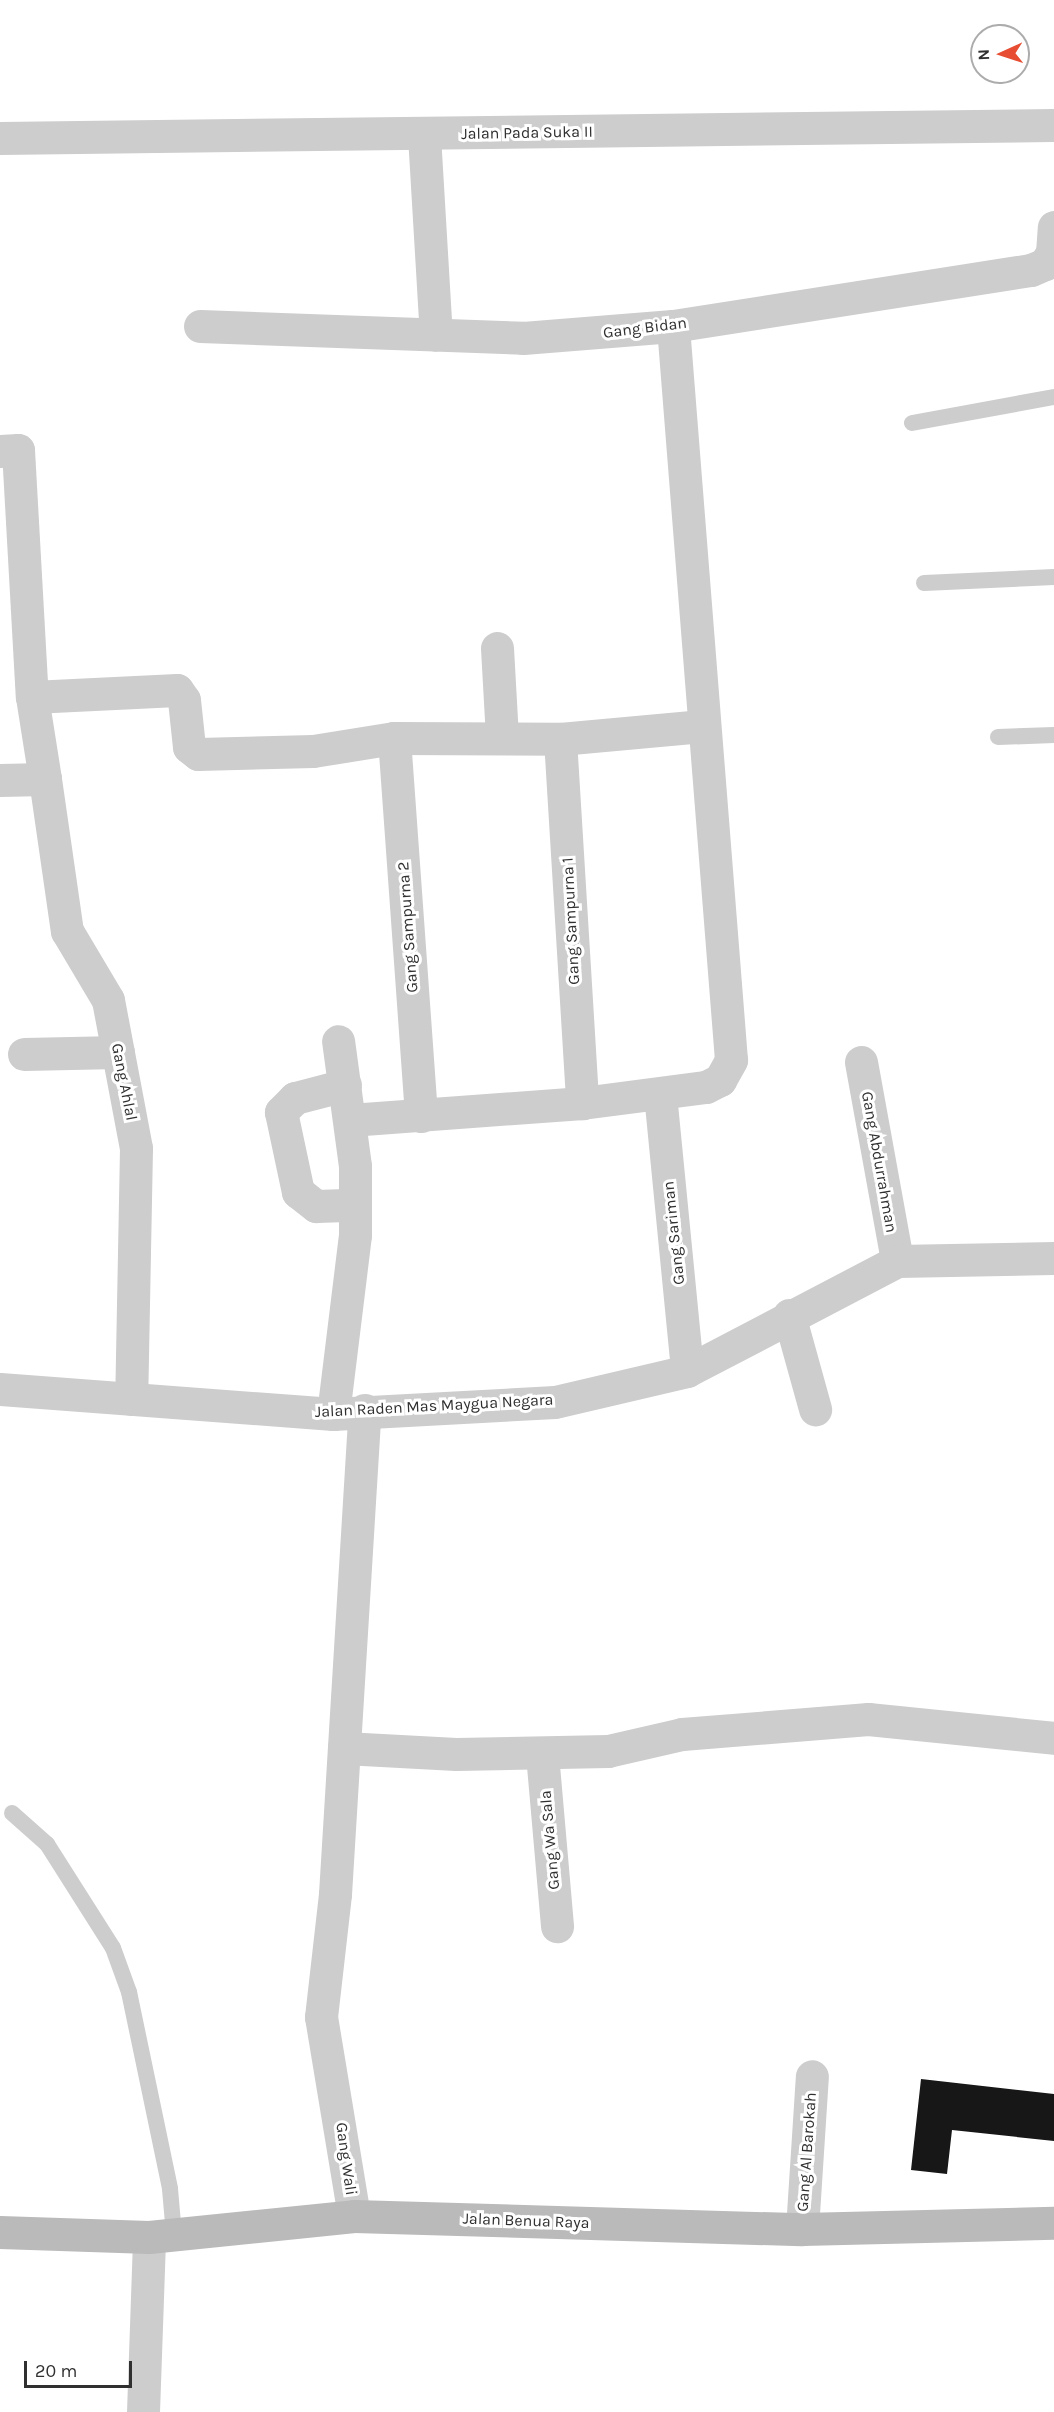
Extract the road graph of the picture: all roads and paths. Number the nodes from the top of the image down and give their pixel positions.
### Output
1 (1054, 126) edge
2 (424, 135) junction
3 (0, 138) edge
4 (1054, 227) edge
5 (200, 326) dead end
6 (673, 326) junction
7 (436, 335) junction
8 (1054, 397) edge
9 (912, 423) dead end
10 (0, 451) edge
11 (1054, 577) edge
12 (924, 583) dead end
13 (496, 648) dead end
14 (32, 697) junction
15 (702, 726) junction
16 (1054, 735) edge
17 (998, 737) dead end
18 (394, 738) junction
19 (502, 738) junction
20 (560, 739) junction
21 (45, 779) junction
22 (0, 780) edge
23 (338, 1041) dead end
24 (118, 1052) junction
25 (24, 1054) dead end
26 (861, 1062) dead end
27 (345, 1084) junction
28 (660, 1094) junction
29 (582, 1103) junction
30 (421, 1116) junction
31 (350, 1120) junction
32 (354, 1206) junction
33 (1054, 1258) edge
34 (897, 1261) junction
35 (789, 1315) junction
36 (687, 1371) junction
37 (0, 1389) edge
38 (131, 1399) junction
39 (815, 1409) dead end
40 (365, 1410) junction
41 (333, 1414) junction
42 (1054, 1738) edge
43 (344, 1748) junction
44 (542, 1754) junction
45 (12, 1813) dead end
46 (557, 1926) dead end
47 (812, 2076) dead end
48 (354, 2216) junction
49 (1054, 2223) edge
50 (802, 2229) junction
51 (0, 2232) edge
52 (162, 2236) junction
53 (143, 2412) edge

1 - 2 street, Jalan Pada Suka II
2 - 3 street, Jalan Pada Suka II
2 - 7 street
4 - 6 street, Gang Bidan
5 - 7 street, Gang Bidan
6 - 7 street, Gang Bidan
6 - 15 street
8 - 9 lane
10 - 14 street, Gang Ahlal
11 - 12 lane
13 - 19 street
14 - 18 street
14 - 21 street, Gang Ahlal
15 - 20 street
15 - 28 street
16 - 17 lane
18 - 19 street
18 - 30 street, Gang Sampurna 2
19 - 20 street
20 - 29 street, Gang Sampurna 1
21 - 22 street
21 - 24 street, Gang Ahlal
23 - 27 street
24 - 25 street
24 - 38 street, Gang Ahlal
26 - 34 street, Gang Abdurrahman
27 - 31 street
27 - 32 street
28 - 29 street
28 - 36 street, Gang Sariman
29 - 30 street
30 - 31 street
31 - 32 street
32 - 41 street
33 - 34 street, Jalan Raden Mas Maygua Negara
34 - 35 street, Jalan Raden Mas Maygua Negara
35 - 36 street, Jalan Raden Mas Maygua Negara
35 - 39 street
36 - 40 street, Jalan Raden Mas Maygua Negara
37 - 38 street, Jalan Raden Mas Maygua Negara
38 - 41 street, Jalan Raden Mas Maygua Negara
40 - 41 street, Jalan Raden Mas Maygua Negara
40 - 43 street, Gang Wali
42 - 44 street
43 - 44 street
43 - 48 street, Gang Wali
44 - 46 street, Gang Wa Sala
45 - 52 lane
47 - 50 street, Gang Al Barokah
48 - 50 street, Jalan Benua Raya
48 - 52 street, Jalan Benua Raya
49 - 50 street, Jalan Benua Raya
51 - 52 street, Jalan Benua Raya
52 - 53 street

